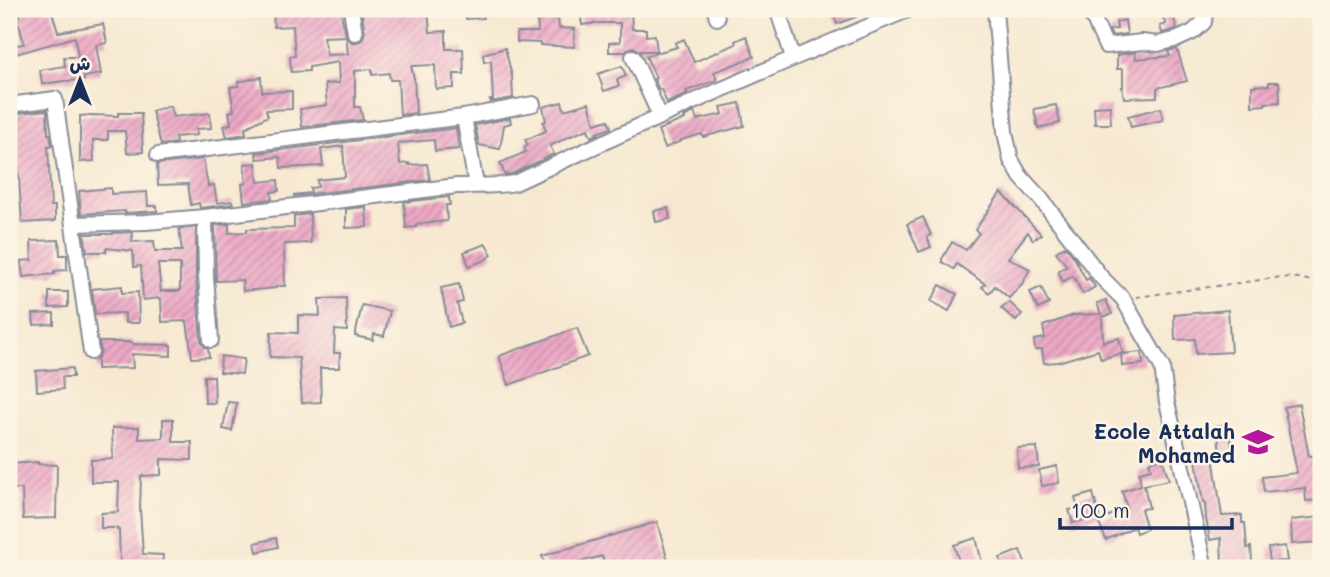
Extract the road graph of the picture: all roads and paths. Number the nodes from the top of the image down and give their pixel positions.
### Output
1 (14, 9) edge
2 (351, 9) edge
3 (777, 9) edge
4 (911, 9) edge
5 (995, 9) edge
6 (1089, 9) edge
7 (1206, 9) edge
8 (9, 11) edge
9 (355, 33) dead end
10 (633, 57) dead end
11 (793, 57) junction
12 (533, 104) dead end
13 (9, 105) edge
14 (660, 116) junction
15 (464, 117) junction
16 (158, 155) dead end
17 (476, 185) junction
18 (205, 217) junction
19 (73, 224) junction
20 (1321, 284) edge
21 (1123, 299) junction
22 (211, 340) dead end
23 (91, 352) dead end
24 (1205, 568) edge

1 - 8 street
2 - 9 street
3 - 11 street
4 - 11 street
5 - 21 street
6 - 7 street
10 - 14 street
11 - 14 street
12 - 15 street
13 - 19 street
14 - 17 street
15 - 16 street
15 - 17 street
17 - 18 street
18 - 19 street
18 - 22 street
19 - 23 street
20 - 21 path
21 - 24 street

